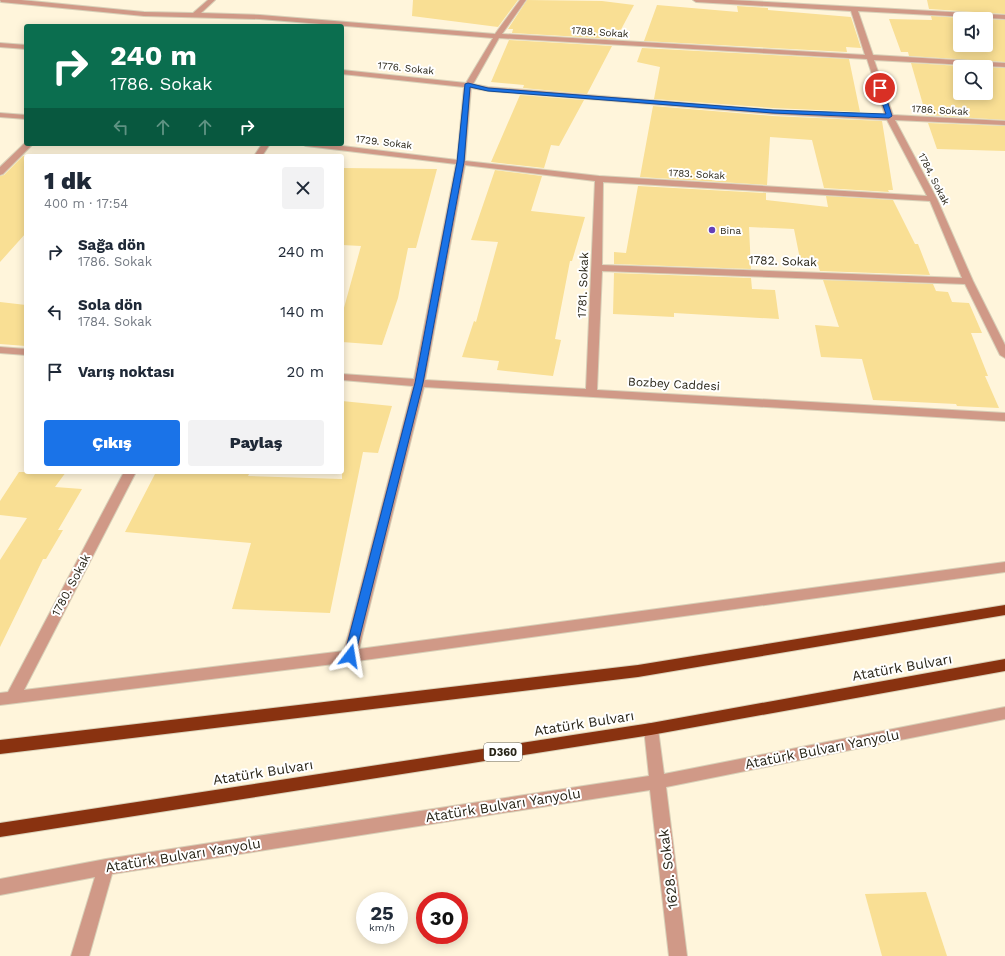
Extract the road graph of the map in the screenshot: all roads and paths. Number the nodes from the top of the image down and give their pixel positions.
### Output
1 (1, 0) edge
2 (212, 0) edge
3 (523, 0) edge
4 (696, 0) edge
5 (772, 2) edge
6 (854, 9) junction
7 (195, 16) junction
8 (260, 17) junction
9 (1005, 17) edge
10 (254, 24) edge
11 (497, 36) junction
12 (0, 45) edge
13 (24, 47) edge
14 (870, 59) junction
15 (1005, 65) edge
16 (344, 72) edge
17 (468, 84) junction
18 (0, 115) edge
19 (889, 116) junction
20 (24, 117) edge
21 (1005, 123) edge
22 (27, 146) edge
23 (323, 146) edge
24 (461, 162) junction
25 (0, 172) edge
26 (598, 179) junction
27 (933, 199) junction
28 (597, 268) junction
29 (968, 281) junction
30 (0, 350) edge
31 (24, 352) edge
32 (1005, 355) edge
33 (344, 377) edge
34 (419, 383) junction
35 (591, 393) junction
36 (1005, 416) edge
37 (129, 474) edge
38 (1005, 566) edge
39 (1005, 610) edge
40 (350, 656) junction
41 (1005, 666) edge
42 (6, 698) edge
43 (1005, 713) edge
44 (651, 729) junction
45 (0, 747) edge
46 (657, 782) junction
47 (0, 830) edge
48 (106, 867) junction
49 (0, 887) edge
50 (80, 956) edge
51 (678, 956) edge

1 - 7 street, 1788. Sokak
2 - 7 street
3 - 11 street
4 - 5 street
5 - 6 street
6 - 9 street
6 - 14 street, 1784. Sokak
7 - 8 street, 1788. Sokak
8 - 10 street
8 - 11 street, 1788. Sokak
11 - 14 street, 1788. Sokak
11 - 17 street
12 - 13 street
14 - 15 street, 1788. Sokak
14 - 19 street, 1784. Sokak
16 - 17 street, 1776. Sokak
17 - 19 street, 1786. Sokak
17 - 24 street
18 - 20 street
19 - 21 street, 1786. Sokak
19 - 27 street, 1784. Sokak
22 - 25 street
23 - 24 street, 1729. Sokak
24 - 26 street, 1783. Sokak
24 - 34 street
26 - 27 street, 1783. Sokak
26 - 28 street, 1781. Sokak
27 - 29 street, 1784. Sokak
28 - 29 street, 1782. Sokak
28 - 35 street, 1781. Sokak
29 - 32 street, 1784. Sokak
30 - 31 street
33 - 34 street, Bozbey Caddesi
34 - 35 street, Bozbey Caddesi
34 - 40 street
35 - 36 street, Bozbey Caddesi
37 - 42 street, 1780. Sokak
38 - 40 street
39 - 45 highway
40 - 42 street
41 - 44 highway, Atatürk Bulvarı / D360
43 - 46 street, Atatürk Bulvarı Yanyolu
44 - 46 street, 1628. Sokak
44 - 47 highway, Atatürk Bulvarı / D360
46 - 48 street, Atatürk Bulvarı Yanyolu
46 - 51 street, 1628. Sokak
48 - 49 street, Atatürk Bulvarı Yanyolu
48 - 50 street

